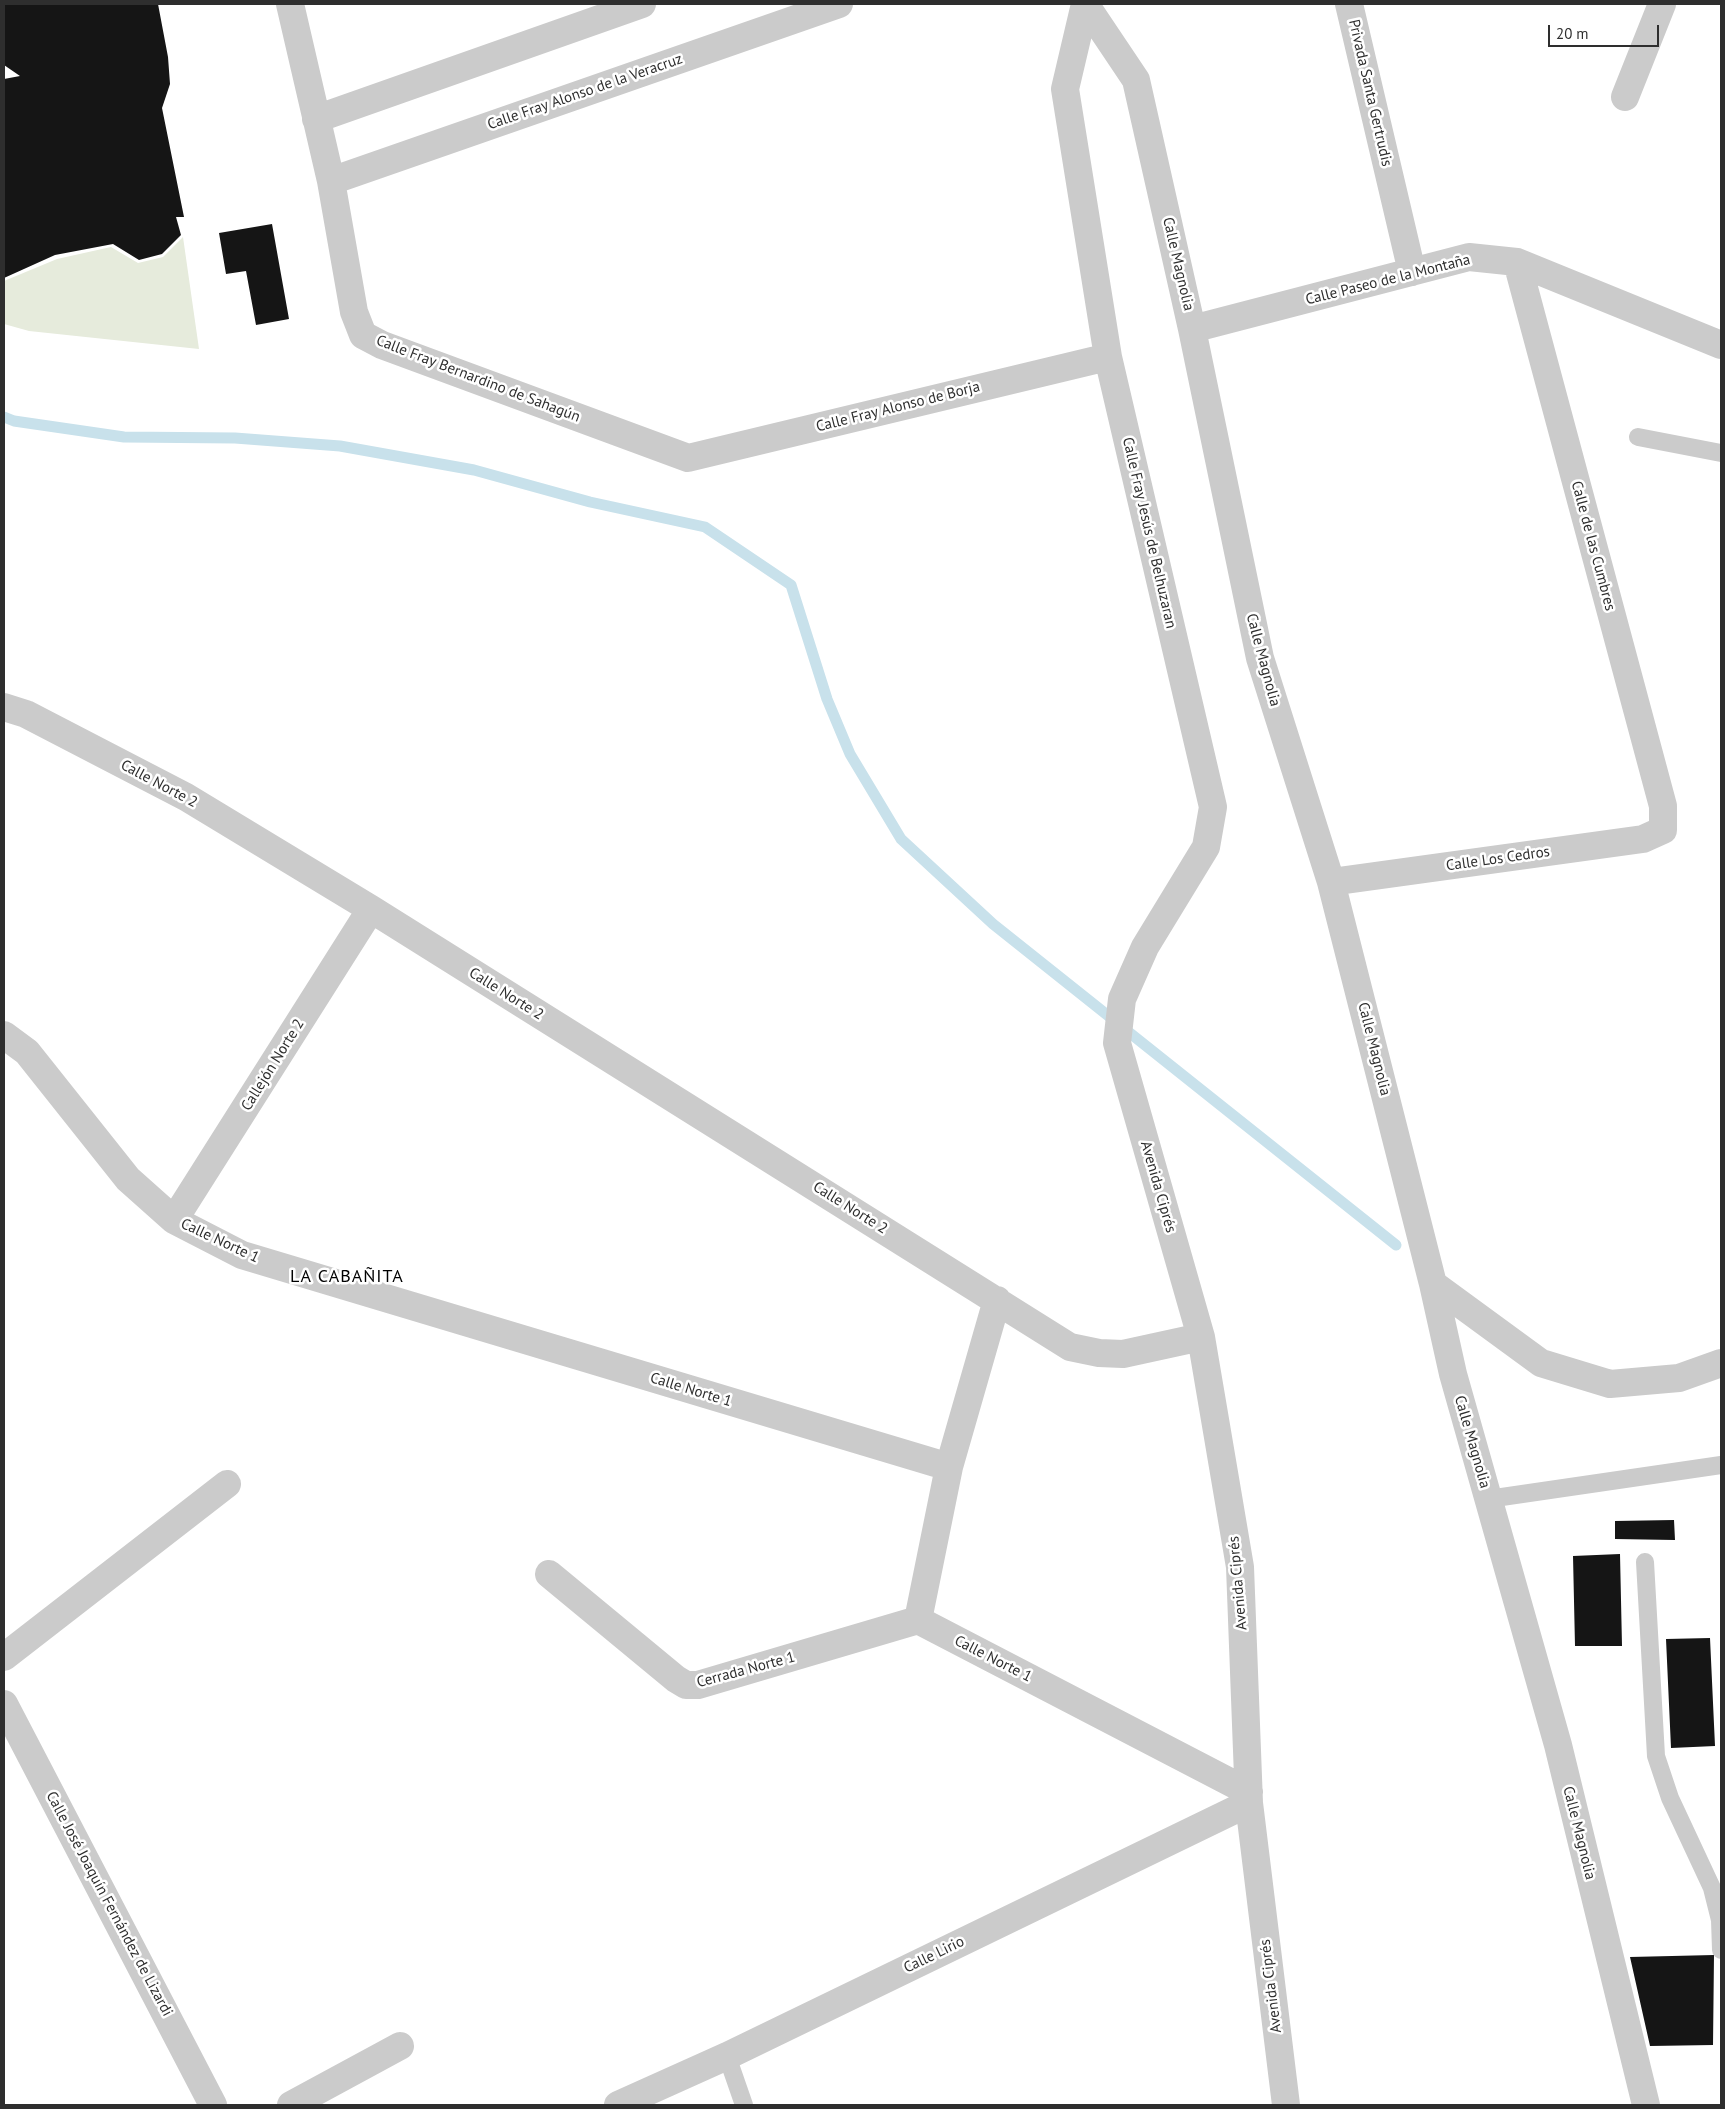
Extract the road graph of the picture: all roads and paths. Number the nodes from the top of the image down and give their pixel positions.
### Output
1 (290, 4) edge
2 (642, 4) edge
3 (839, 4) edge
4 (1085, 4) edge
5 (1349, 4) edge
6 (1662, 4) edge
7 (1625, 97) dead end
8 (316, 119) junction
9 (331, 181) junction
10 (1517, 262) junction
11 (1412, 272) junction
12 (1192, 328) junction
13 (1721, 345) edge
14 (1108, 357) junction
15 (1638, 437) dead end
16 (1721, 453) edge
17 (688, 458) joint
18 (4, 707) edge
19 (1663, 830) joint
20 (1331, 882) junction
21 (371, 910) junction
22 (4, 1035) edge
23 (1117, 1043) joint
24 (174, 1220) junction
25 (1433, 1284) junction
26 (997, 1300) junction
27 (1201, 1337) junction
28 (1721, 1363) edge
29 (1721, 1465) edge
30 (949, 1467) junction
31 (227, 1484) dead end
32 (1488, 1499) junction
33 (1645, 1562) dead end
34 (549, 1574) dead end
35 (918, 1620) junction
36 (4, 1657) edge
37 (4, 1704) edge
38 (1249, 1797) junction
39 (1721, 1950) edge
40 (400, 2046) dead end
41 (727, 2056) junction
42 (213, 2105) edge
43 (291, 2105) edge
44 (618, 2105) edge
45 (744, 2105) edge
46 (1286, 2105) edge
47 (1646, 2105) edge

1 - 8 street, Calle Fray Bernardino de Sahagún
2 - 8 street
3 - 9 street, Calle Fray Alonso de la Veracruz
4 - 12 street, Calle Magnolia
4 - 14 street, Calle Fray Jesús de Belhuzaran
5 - 11 street, Privada Santa Gertrudis
6 - 7 street
8 - 9 street, Calle Fray Bernardino de Sahagún
9 - 17 street, Calle Fray Bernardino de Sahagún
10 - 11 street, Calle Paseo de la Montaña
10 - 13 street, Calle Paseo de la Montaña
10 - 19 street, Calle de las Cumbres
11 - 12 street, Calle Paseo de la Montaña
12 - 20 street, Calle Magnolia
14 - 17 street, Calle Fray Alonso de Borja
14 - 23 street, Calle Fray Jesús de Belhuzaran
15 - 16 lane
18 - 21 street, Calle Norte 2
19 - 20 street, Calle Los Cedros
20 - 25 street, Calle Magnolia
21 - 24 street, Callejón Norte 2
21 - 26 street, Calle Norte 2
22 - 24 street, Calle Norte 1
23 - 27 street, Avenida Ciprés
24 - 30 street, Calle Norte 1
25 - 28 street
25 - 32 street, Calle Magnolia
26 - 27 street, Calle Norte 2
26 - 30 street
27 - 38 street, Avenida Ciprés
29 - 32 lane
30 - 35 street
31 - 36 street
32 - 47 street, Calle Magnolia
33 - 39 lane
34 - 35 street, Cerrada Norte 1
35 - 38 street, Calle Norte 1
37 - 42 street, Calle José Joaquín Fernández de Lizardi
38 - 41 street, Calle Lirio
38 - 46 street, Avenida Ciprés
40 - 43 street
41 - 44 street, Calle Lirio
41 - 45 lane

